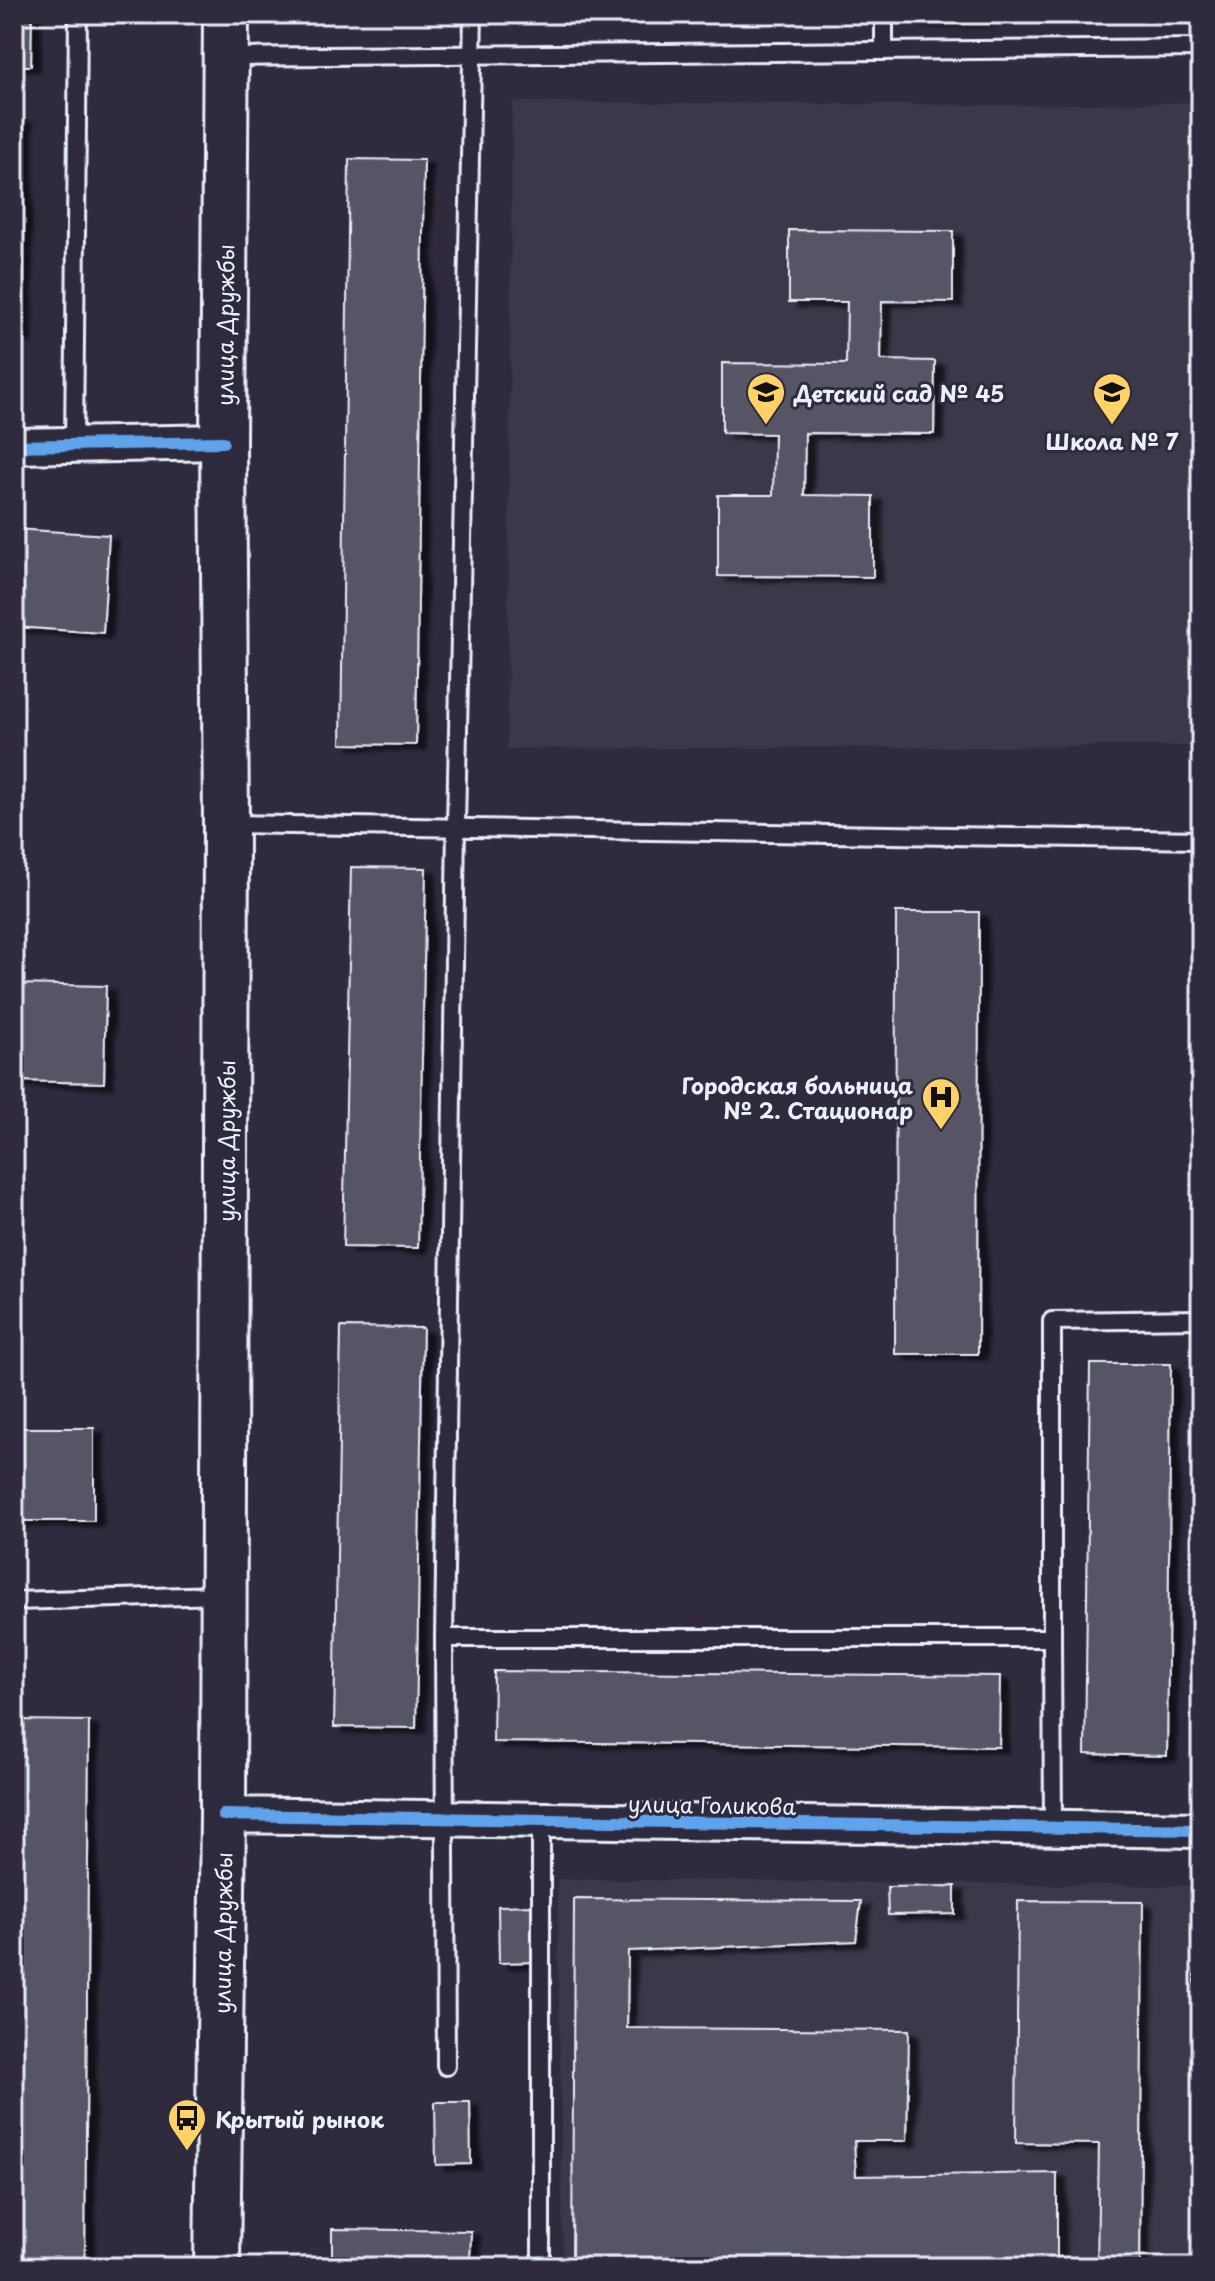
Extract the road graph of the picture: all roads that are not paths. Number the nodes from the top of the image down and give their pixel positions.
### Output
1 (78, 14) edge
2 (226, 14) edge
3 (473, 14) edge
4 (884, 14) edge
5 (1201, 48) edge
6 (884, 51) junction
7 (473, 54) junction
8 (226, 57) junction
9 (223, 442) junction
10 (74, 445) junction
11 (14, 446) edge
12 (226, 824) junction
13 (456, 826) junction
14 (1201, 840) edge
15 (1201, 1319) edge
16 (222, 1595) junction
17 (14, 1601) edge
18 (444, 1638) junction
19 (1052, 1638) junction
20 (223, 1815) junction
21 (444, 1820) junction
22 (541, 1821) junction
23 (1053, 1829) junction
24 (1201, 1830) edge
25 (446, 2066) dead end
26 (217, 2267) edge
27 (541, 2267) edge

1 - 10 lane
2 - 8 main road, улица Дружбы
3 - 7 lane
4 - 6 lane
5 - 6 lane
6 - 7 lane
7 - 8 lane
7 - 13 lane
8 - 9 main road, улица Дружбы
9 - 10 street
9 - 12 main road, улица Дружбы
10 - 11 street
12 - 13 lane
12 - 16 main road, улица Дружбы
13 - 14 lane
13 - 18 lane
15 - 19 lane
16 - 17 lane
16 - 20 main road, улица Дружбы
18 - 19 lane
18 - 21 lane
19 - 23 lane
20 - 21 street, улица Голикова
20 - 26 main road, улица Дружбы
21 - 22 street, улица Голикова
21 - 25 lane
22 - 23 street, улица Голикова
22 - 27 lane
23 - 24 street, улица Голикова

